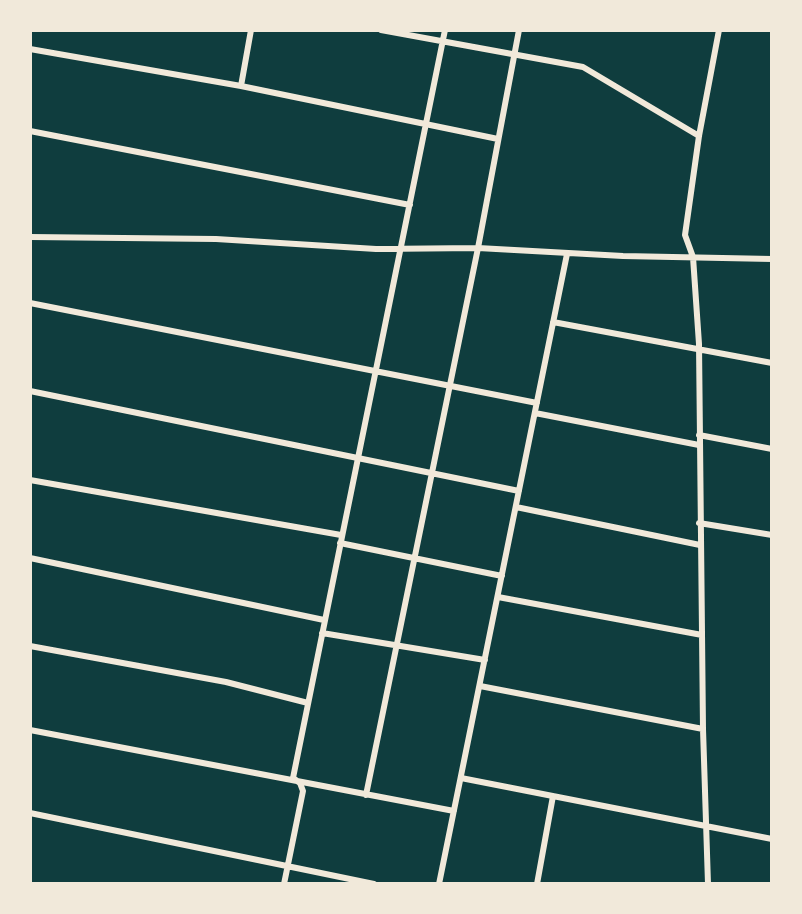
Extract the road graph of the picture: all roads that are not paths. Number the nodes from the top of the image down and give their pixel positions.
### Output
1 (251, 30) edge
2 (381, 30) edge
3 (445, 30) edge
4 (519, 30) edge
5 (719, 30) edge
6 (443, 43) junction
7 (30, 49) edge
8 (514, 54) junction
9 (241, 86) junction
10 (427, 126) junction
11 (30, 130) edge
12 (699, 136) junction
13 (498, 139) junction
14 (410, 206) junction
15 (30, 237) edge
16 (478, 248) junction
17 (400, 249) junction
18 (567, 254) junction
19 (693, 257) junction
20 (772, 260) edge
21 (30, 303) edge
22 (553, 322) junction
23 (699, 350) junction
24 (772, 363) edge
25 (376, 372) junction
26 (450, 386) junction
27 (30, 391) edge
28 (537, 403) junction
29 (535, 413) junction
30 (699, 435) junction
31 (699, 445) junction
32 (772, 449) edge
33 (357, 456) junction
34 (433, 473) junction
35 (30, 480) edge
36 (519, 491) junction
37 (516, 507) junction
38 (699, 523) junction
39 (772, 535) edge
40 (341, 539) junction
41 (700, 545) junction
42 (30, 558) edge
43 (416, 558) junction
44 (502, 576) junction
45 (498, 597) junction
46 (324, 621) junction
47 (322, 633) junction
48 (702, 635) junction
49 (397, 644) junction
50 (30, 646) edge
51 (485, 660) junction
52 (480, 686) junction
53 (308, 703) junction
54 (703, 729) junction
55 (30, 730) edge
56 (461, 778) junction
57 (300, 783) junction
58 (366, 795) junction
59 (552, 796) junction
60 (454, 811) junction
61 (30, 813) edge
62 (705, 826) junction
63 (772, 838) edge
64 (287, 866) junction
65 (284, 884) edge
66 (374, 884) edge
67 (439, 884) edge
68 (537, 884) edge
69 (708, 884) edge

1 - 9 street
2 - 6 street
3 - 6 street
4 - 8 street
5 - 12 street
6 - 8 street
6 - 10 street
7 - 9 street
8 - 12 street
8 - 13 street
9 - 10 street
10 - 13 street
10 - 14 street
11 - 14 street
12 - 19 street
13 - 16 street
14 - 17 street
15 - 17 street
16 - 17 street
16 - 18 street
16 - 26 street
17 - 25 street
18 - 19 street
18 - 22 street
19 - 20 street
19 - 23 street
21 - 25 street
22 - 23 street
22 - 28 street
23 - 24 street
23 - 30 street
25 - 26 street
25 - 33 street
26 - 28 street
26 - 34 street
27 - 33 street
28 - 29 street
29 - 31 street
29 - 36 street
30 - 31 street
30 - 32 street
31 - 38 street
33 - 34 street
33 - 40 street
34 - 36 street
34 - 43 street
35 - 40 street
36 - 37 street
37 - 41 street
37 - 44 street
38 - 39 street
38 - 41 street
40 - 43 street
40 - 46 street
41 - 48 street
42 - 46 street
43 - 44 street
43 - 49 street
44 - 45 street
45 - 48 street
45 - 51 street
46 - 47 street
47 - 49 street
47 - 53 street
48 - 54 street
49 - 51 street
49 - 58 street
50 - 53 street
51 - 52 street
52 - 54 street
52 - 56 street
53 - 57 street
54 - 62 street
55 - 57 street
56 - 59 street
56 - 60 street
57 - 58 street
57 - 64 street
58 - 60 street
59 - 62 street
59 - 68 street
60 - 67 street
61 - 64 street
62 - 63 street
62 - 69 street
64 - 65 street
64 - 66 street

